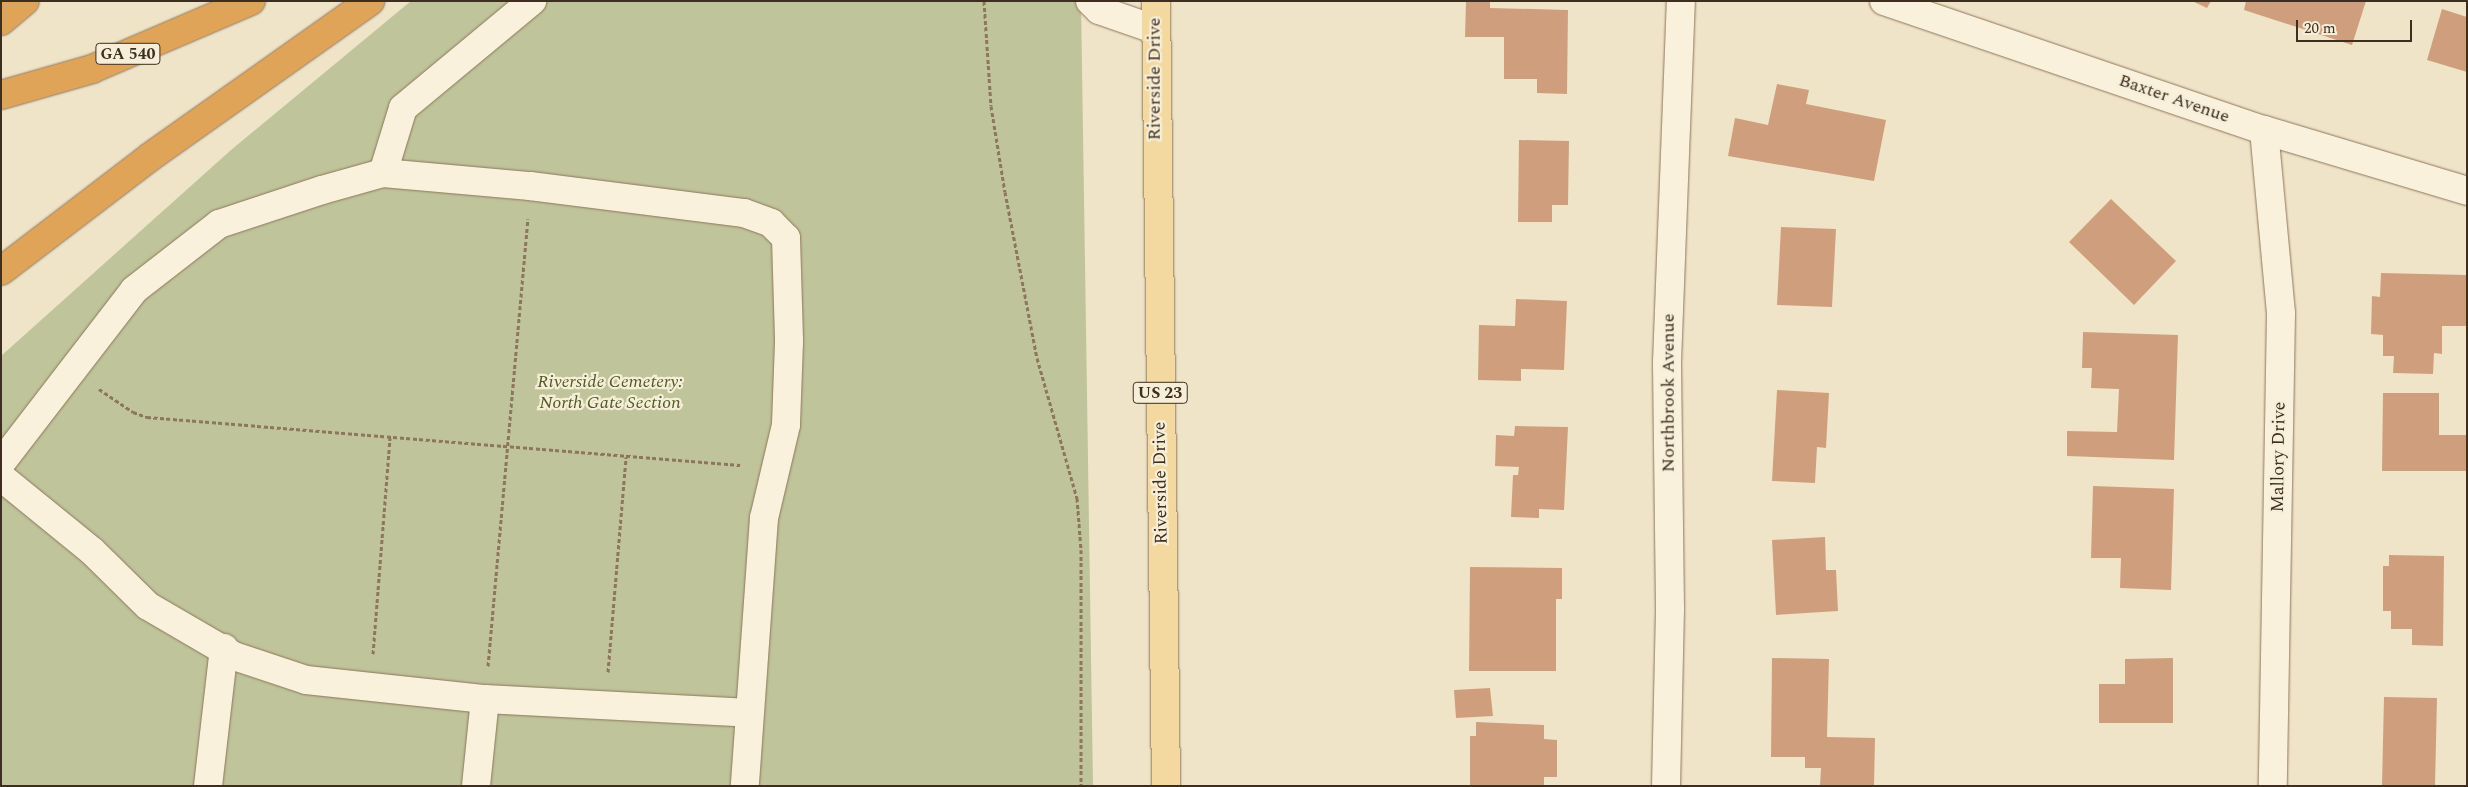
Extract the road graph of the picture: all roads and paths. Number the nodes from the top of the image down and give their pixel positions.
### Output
1 (25, 1) edge
2 (251, 1) edge
3 (370, 1) edge
4 (532, 1) edge
5 (984, 1) edge
6 (1090, 1) edge
7 (1156, 1) edge
8 (1681, 1) edge
9 (1884, 1) edge
10 (1, 21) edge
11 (1154, 29) junction
12 (1, 95) edge
13 (2264, 130) junction
14 (383, 173) junction
15 (530, 186) junction
16 (2467, 192) edge
17 (1, 271) edge
18 (77, 364) junction
19 (390, 438) junction
20 (510, 448) junction
21 (626, 456) junction
22 (1, 464) edge
23 (776, 467) junction
24 (1, 477) edge
25 (224, 648) junction
26 (370, 687) junction
27 (485, 698) junction
28 (606, 705) junction
29 (750, 713) junction
30 (208, 786) edge
31 (476, 786) edge
32 (745, 786) edge
33 (1081, 786) edge
34 (1166, 786) edge
35 (1666, 786) edge
36 (2273, 786) edge

1 - 10 highway
2 - 12 highway, GA 540
3 - 17 highway
4 - 14 street
5 - 33 path
6 - 11 street
7 - 11 main road, Riverside Drive / US 23
8 - 35 street, Northbrook Avenue
9 - 13 street, Baxter Avenue
11 - 34 main road, Riverside Drive / US 23
13 - 16 street, Baxter Avenue
13 - 36 street, Mallory Drive
14 - 15 street
14 - 18 street
15 - 20 path
15 - 23 street
18 - 19 path
18 - 22 street
19 - 20 path
19 - 26 path
20 - 21 path
20 - 27 path
21 - 23 path
21 - 28 path
23 - 29 street
24 - 25 street
25 - 26 street
25 - 30 street
26 - 27 street
27 - 28 street
27 - 31 street
28 - 29 street
29 - 32 street

